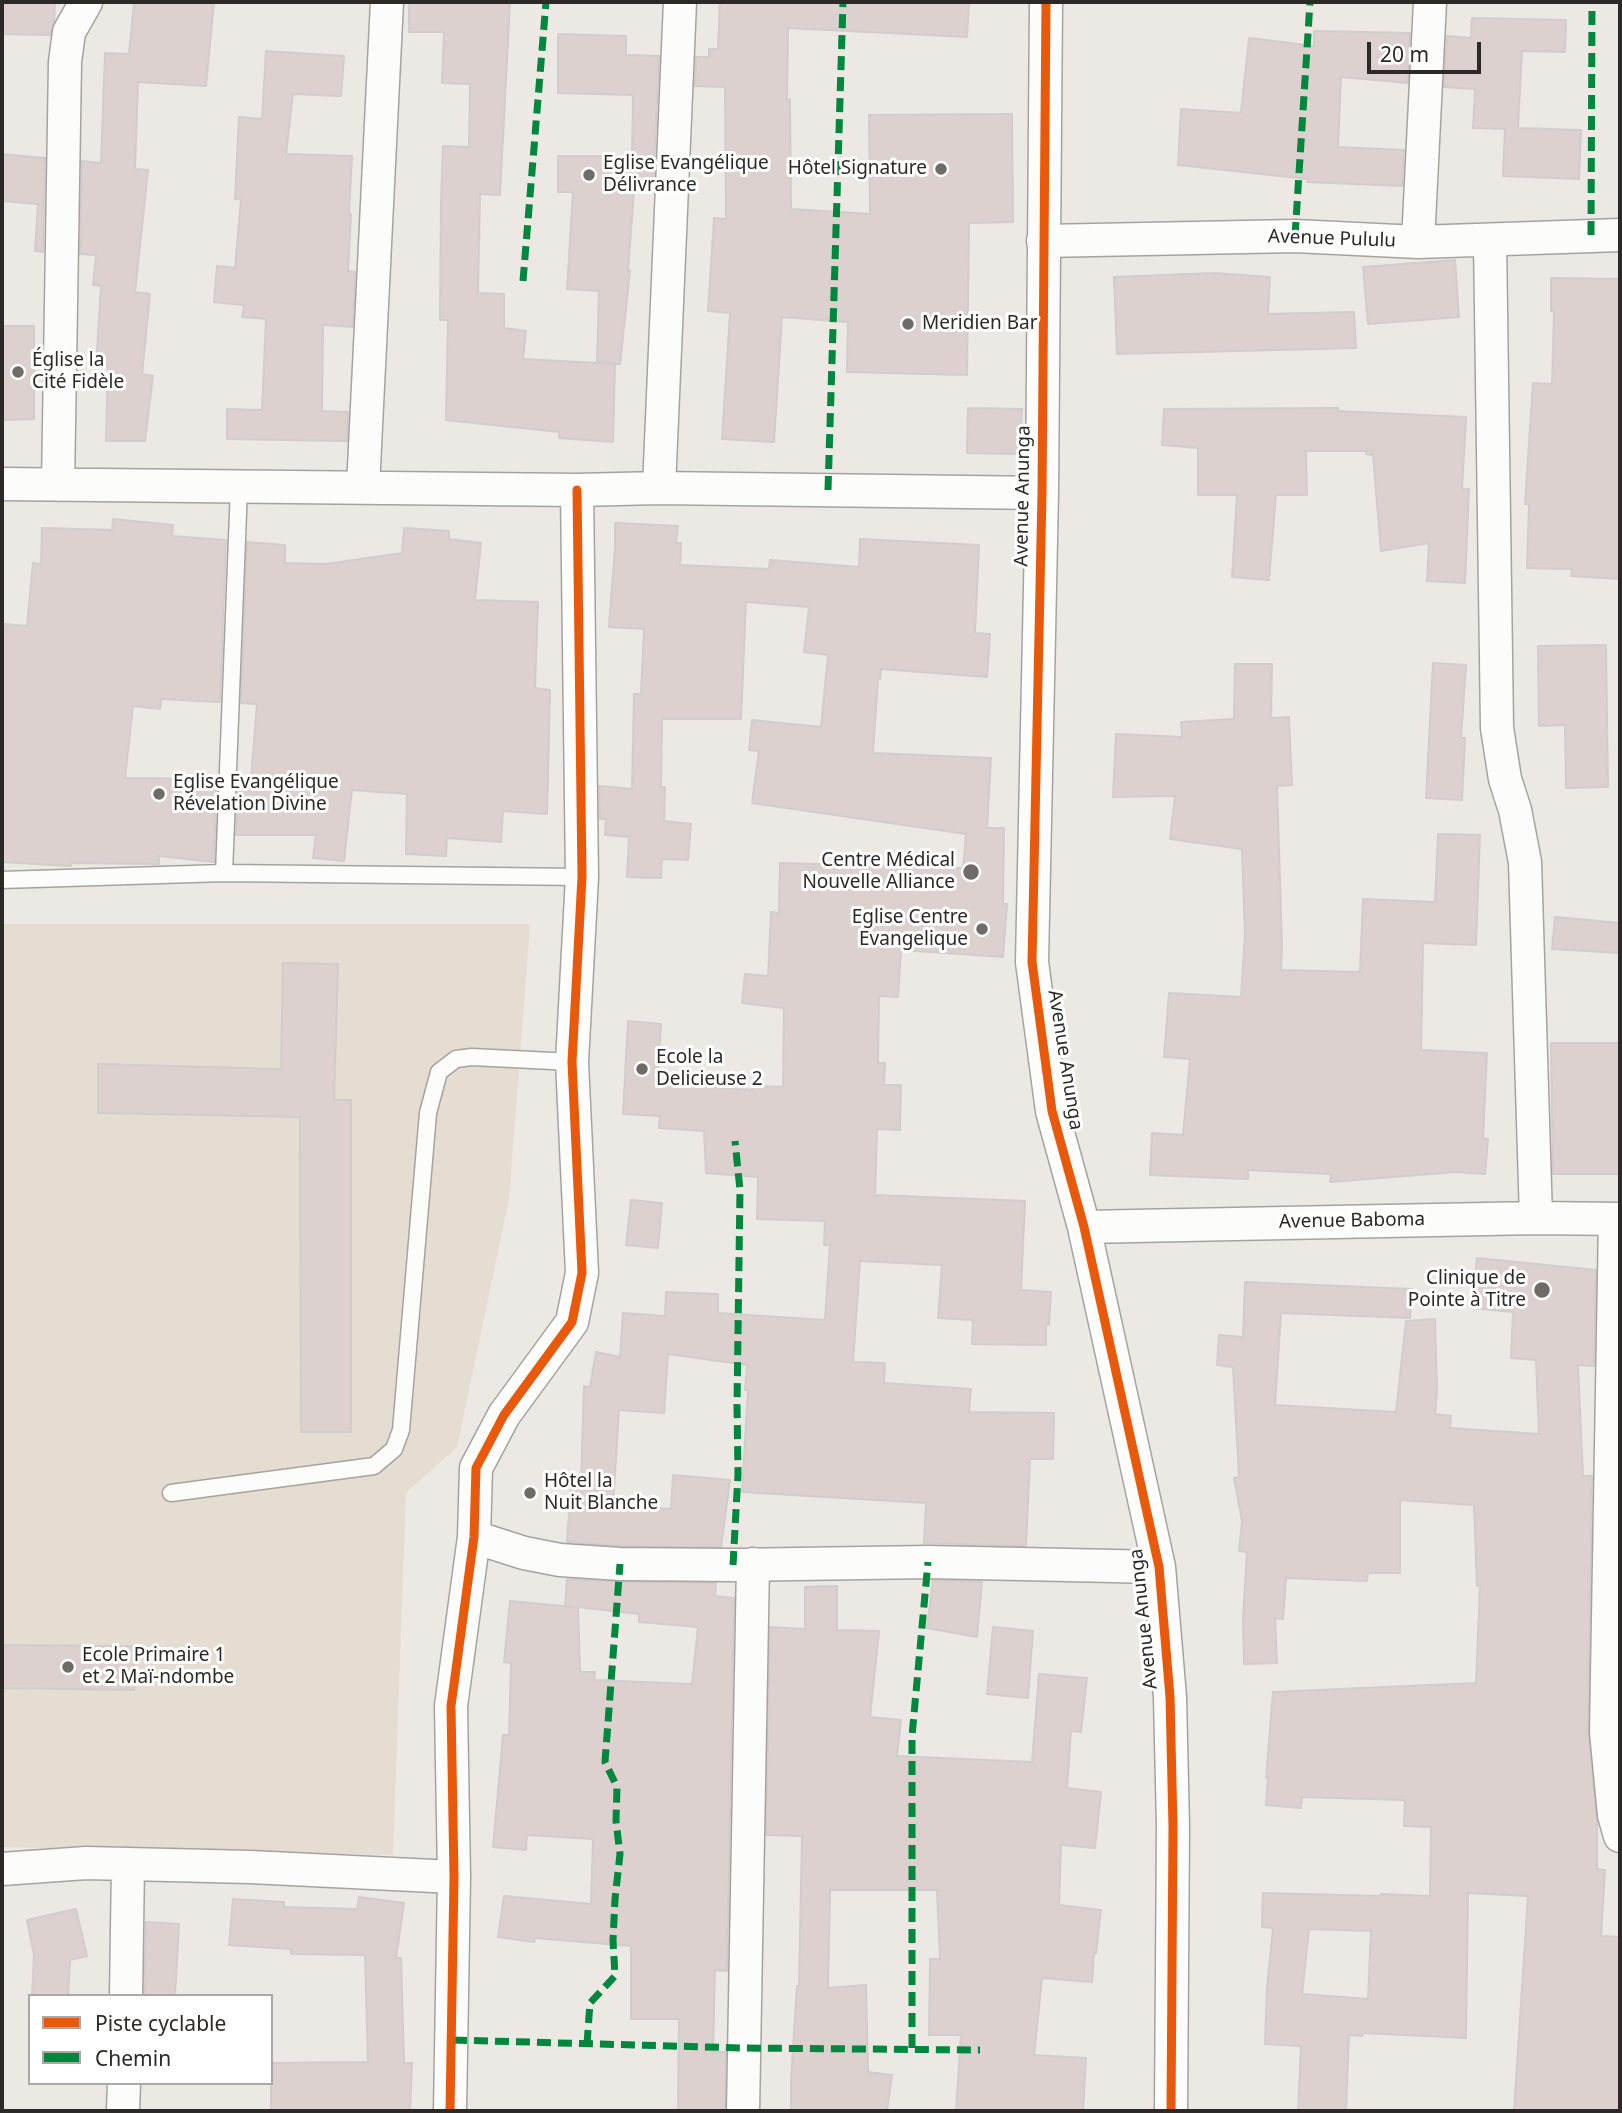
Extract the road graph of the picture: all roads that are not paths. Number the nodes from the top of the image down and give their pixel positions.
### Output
1 (86, 2) edge
2 (387, 2) edge
3 (680, 2) edge
4 (1046, 2) edge
5 (1430, 2) edge
6 (1620, 235) edge
7 (1490, 240) junction
8 (1043, 241) junction
9 (1418, 242) junction
10 (2, 484) edge
11 (58, 485) junction
12 (239, 487) junction
13 (363, 487) junction
14 (659, 488) junction
15 (577, 490) junction
16 (1042, 493) junction
17 (224, 873) junction
18 (582, 877) junction
19 (2, 880) edge
20 (572, 1062) junction
21 (1536, 1218) junction
22 (1618, 1219) edge
23 (1084, 1227) junction
24 (170, 1493) dead end
25 (474, 1537) junction
26 (753, 1564) junction
27 (1159, 1567) junction
28 (1620, 1836) edge
29 (128, 1864) junction
30 (2, 1869) edge
31 (454, 1877) junction
32 (126, 1994) edge
33 (124, 2085) edge
34 (123, 2111) edge
35 (450, 2111) edge
36 (743, 2111) edge
37 (1171, 2111) edge

1 - 11 street
2 - 13 street
3 - 14 street
4 - 8 street, Avenue Anunga
5 - 9 street
6 - 7 street, Avenue Pululu
7 - 9 street, Avenue Pululu
7 - 21 street
8 - 9 street, Avenue Pululu
8 - 16 street, Avenue Anunga
10 - 11 street
11 - 12 street
12 - 13 street
12 - 17 lane
13 - 15 street
14 - 15 street
14 - 16 street
15 - 18 street
16 - 23 street, Avenue Anunga
17 - 18 lane
17 - 19 lane
18 - 20 street
20 - 24 lane
20 - 25 street
21 - 22 street, Avenue Baboma
21 - 23 street, Avenue Baboma
22 - 28 street
23 - 27 street, Avenue Anunga
25 - 26 street
25 - 31 street
26 - 27 street
26 - 36 street
27 - 37 street, Avenue Anunga
29 - 30 street
29 - 31 street
29 - 32 street
31 - 35 street
33 - 34 street

